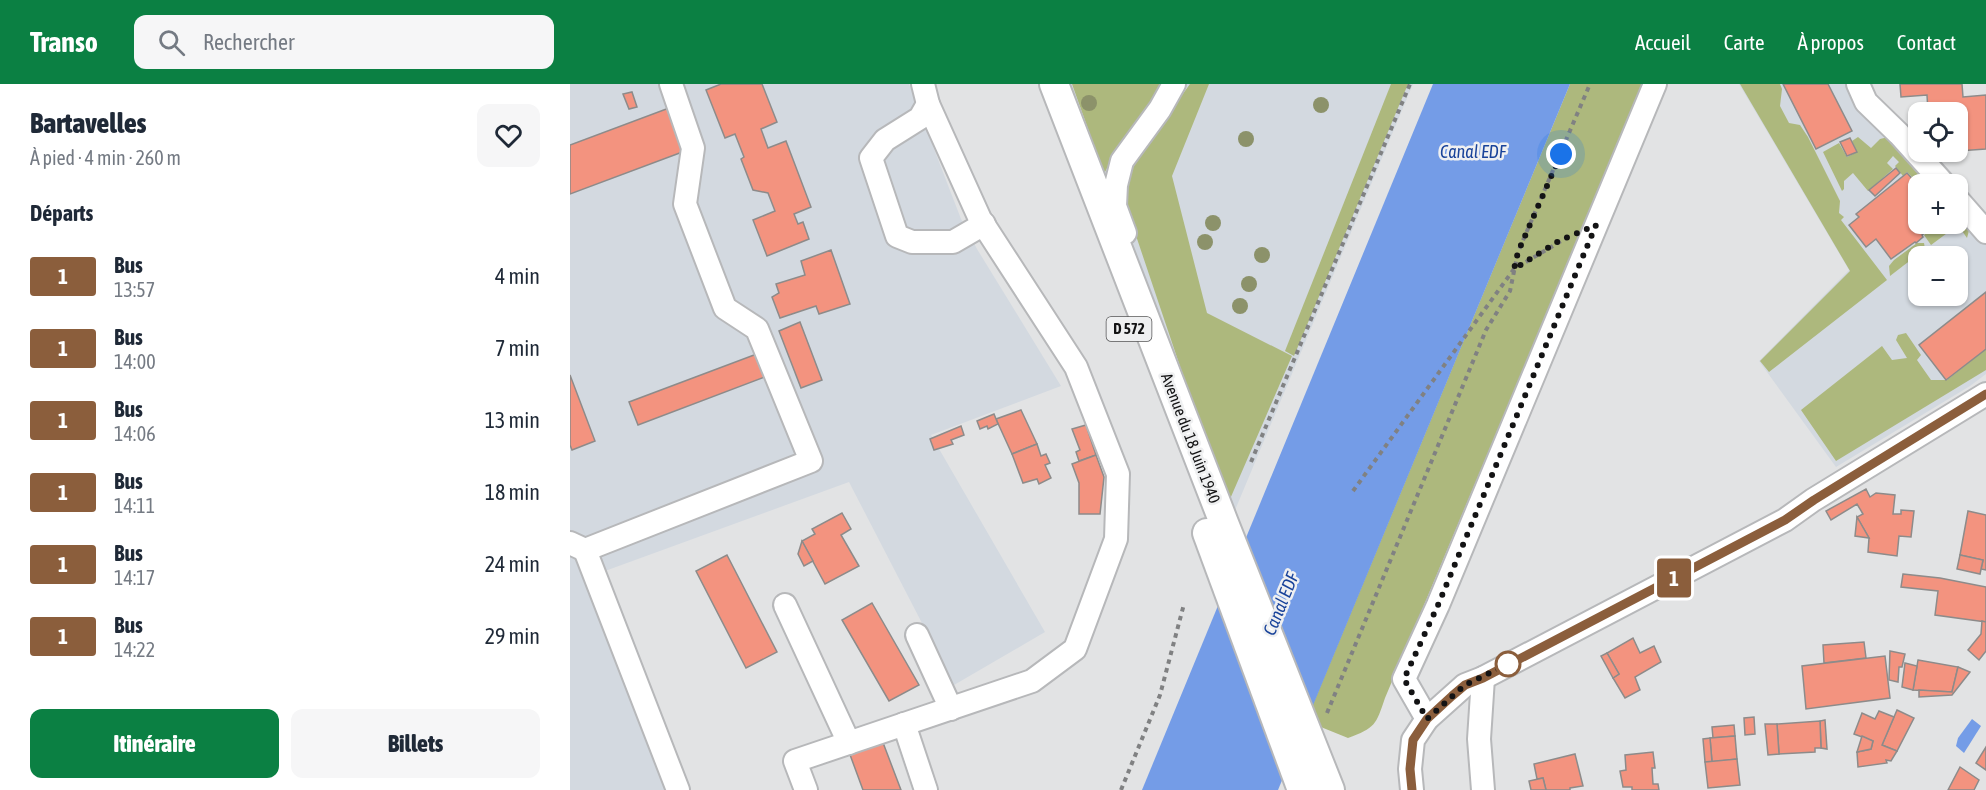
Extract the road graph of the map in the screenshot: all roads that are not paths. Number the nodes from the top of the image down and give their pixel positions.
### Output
1 (671, 84) edge
2 (1037, 84) edge
3 (1054, 84) edge
4 (1174, 84) edge
5 (1655, 84) edge
6 (1858, 84) edge
7 (926, 94) edge
8 (1935, 174) edge
9 (1968, 211) edge
10 (984, 224) junction
11 (1986, 232) edge
12 (1986, 394) edge
13 (1183, 417) junction
14 (578, 547) edge
15 (785, 605) dead end
16 (917, 635) dead end
17 (1483, 678) junction
18 (951, 709) junction
19 (1427, 719) junction
20 (904, 724) junction
21 (849, 743) junction
22 (678, 790) edge
23 (806, 790) edge
24 (927, 790) edge
25 (1302, 790) edge
26 (1330, 790) edge
27 (1412, 790) edge
28 (1483, 790) edge

1 - 14 street
2 - 25 main road, Avenue du 18 Juin 1940 / D 572
3 - 13 main road, Avenue du 18 Juin 1940 / D 572
4 - 13 street
5 - 19 street
6 - 8 street
7 - 10 street
7 - 10 street
9 - 11 street
10 - 18 street
12 - 17 street
13 - 26 main road, Avenue du 18 Juin 1940 / D 572
14 - 22 street
15 - 21 street
16 - 18 street
17 - 19 street
17 - 28 street
18 - 20 street
19 - 27 street
20 - 21 street
20 - 24 street
21 - 23 street

